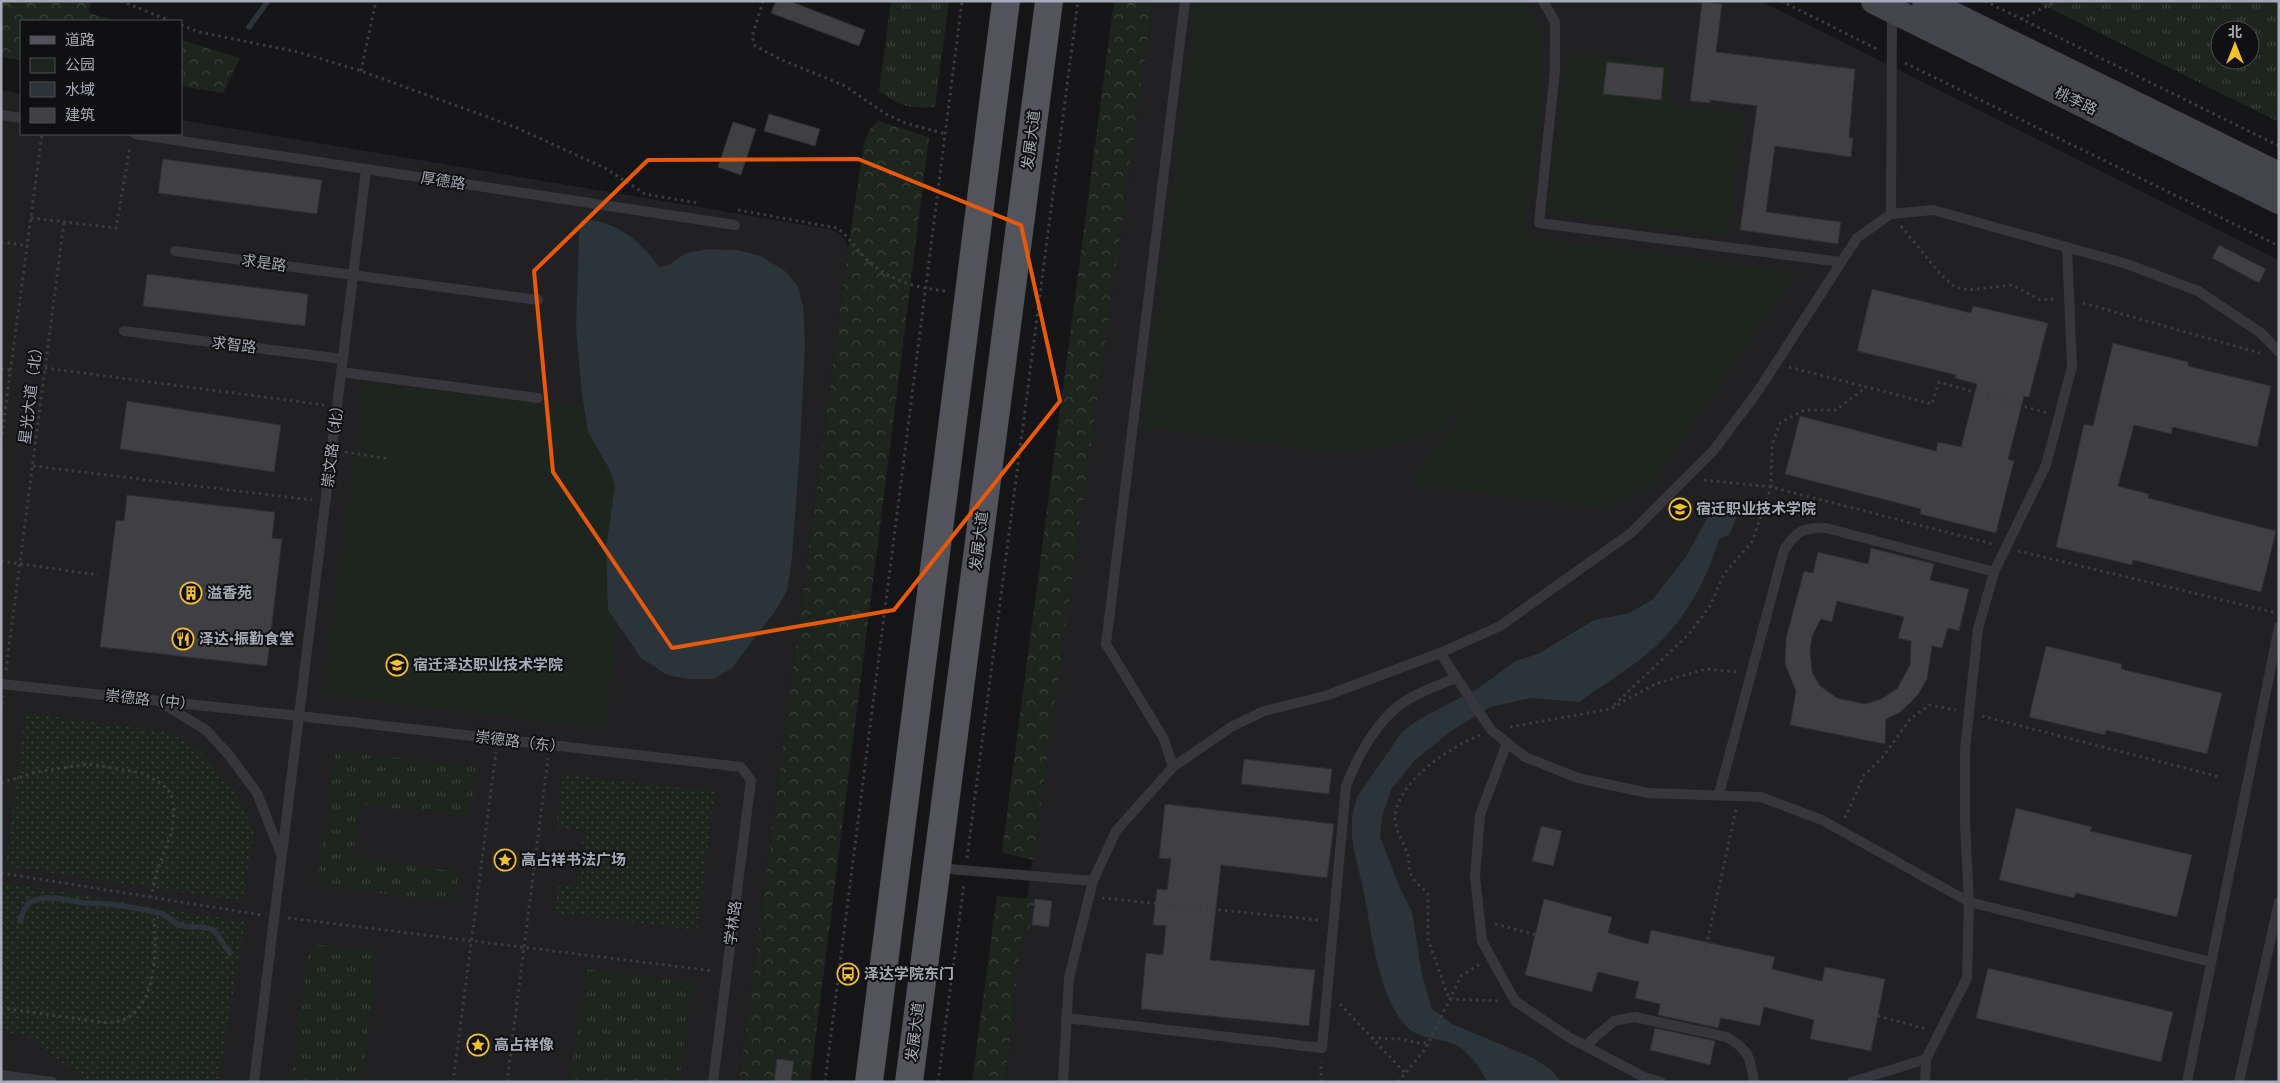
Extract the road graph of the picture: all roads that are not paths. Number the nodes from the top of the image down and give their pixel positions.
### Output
1 (1006, 1) edge
2 (1049, 1) edge
3 (1185, 1) edge
4 (1543, 1) edge
5 (1925, 1) edge
6 (1887, 4) edge
7 (1, 115) edge
8 (20, 118) edge
9 (132, 138) edge
10 (366, 170) junction
11 (2279, 175) edge
12 (2279, 201) edge
13 (1891, 214) junction
14 (734, 225) dead end
15 (2067, 247) junction
16 (175, 251) dead end
17 (1841, 262) junction
18 (353, 275) junction
19 (538, 300) dead end
20 (124, 331) dead end
21 (2279, 352) edge
22 (343, 359) junction
23 (342, 372) junction
24 (538, 398) dead end
25 (1994, 572) junction
26 (2279, 626) edge
27 (1440, 653) junction
28 (1456, 678) junction
29 (3, 684) edge
30 (157, 700) junction
31 (299, 716) junction
32 (1508, 743) junction
33 (1173, 767) junction
34 (741, 768) joint
35 (1719, 794) junction
36 (282, 856) junction
37 (936, 868) junction
38 (1093, 881) junction
39 (1969, 902) junction
40 (2279, 902) edge
41 (2211, 962) junction
42 (1066, 1018) junction
43 (1584, 1046) junction
44 (1926, 1059) junction
45 (1, 1076) edge
46 (52, 1082) edge
47 (254, 1082) edge
48 (713, 1082) edge
49 (869, 1082) edge
50 (909, 1082) edge
51 (1063, 1082) edge
52 (1661, 1082) edge
53 (1754, 1082) edge
54 (1852, 1082) edge
55 (1925, 1082) edge
56 (2187, 1082) edge
57 (2239, 1082) edge

1 - 49 main road
2 - 37 main road, 发展大道
3 - 33 lane
4 - 17 lane
5 - 11 main road, 桃李路
6 - 12 main road, 桃李路
6 - 13 lane
7 - 8 lane
9 - 10 lane, 厚德路
10 - 14 lane, 厚德路
10 - 18 lane, 崇文路（北）
13 - 15 lane
13 - 17 lane
15 - 21 lane
15 - 25 lane
16 - 18 lane, 求是路
17 - 27 lane
18 - 19 lane, 求是路
18 - 22 lane, 崇文路（北）
20 - 22 lane, 求智路
22 - 23 lane, 崇文路（北）
23 - 24 lane
23 - 31 lane, 崇文路（北）
25 - 35 lane
25 - 39 lane
26 - 41 lane
27 - 28 lane
27 - 33 lane
28 - 32 lane
28 - 42 lane
29 - 30 lane, 崇德路（中）
30 - 31 lane, 崇德路（中）
30 - 36 lane
31 - 34 lane, 崇德路（东）
31 - 36 lane, 崇文路（北）
32 - 35 lane
32 - 43 lane
33 - 38 lane
34 - 48 lane, 学林路
35 - 39 lane
36 - 47 lane, 崇文路（北）
37 - 38 lane
37 - 50 main road, 发展大道
38 - 42 lane
39 - 41 lane
39 - 44 lane
40 - 57 lane
41 - 56 lane
42 - 51 lane
43 - 52 lane
43 - 53 lane
44 - 54 lane
44 - 55 lane
45 - 46 lane

